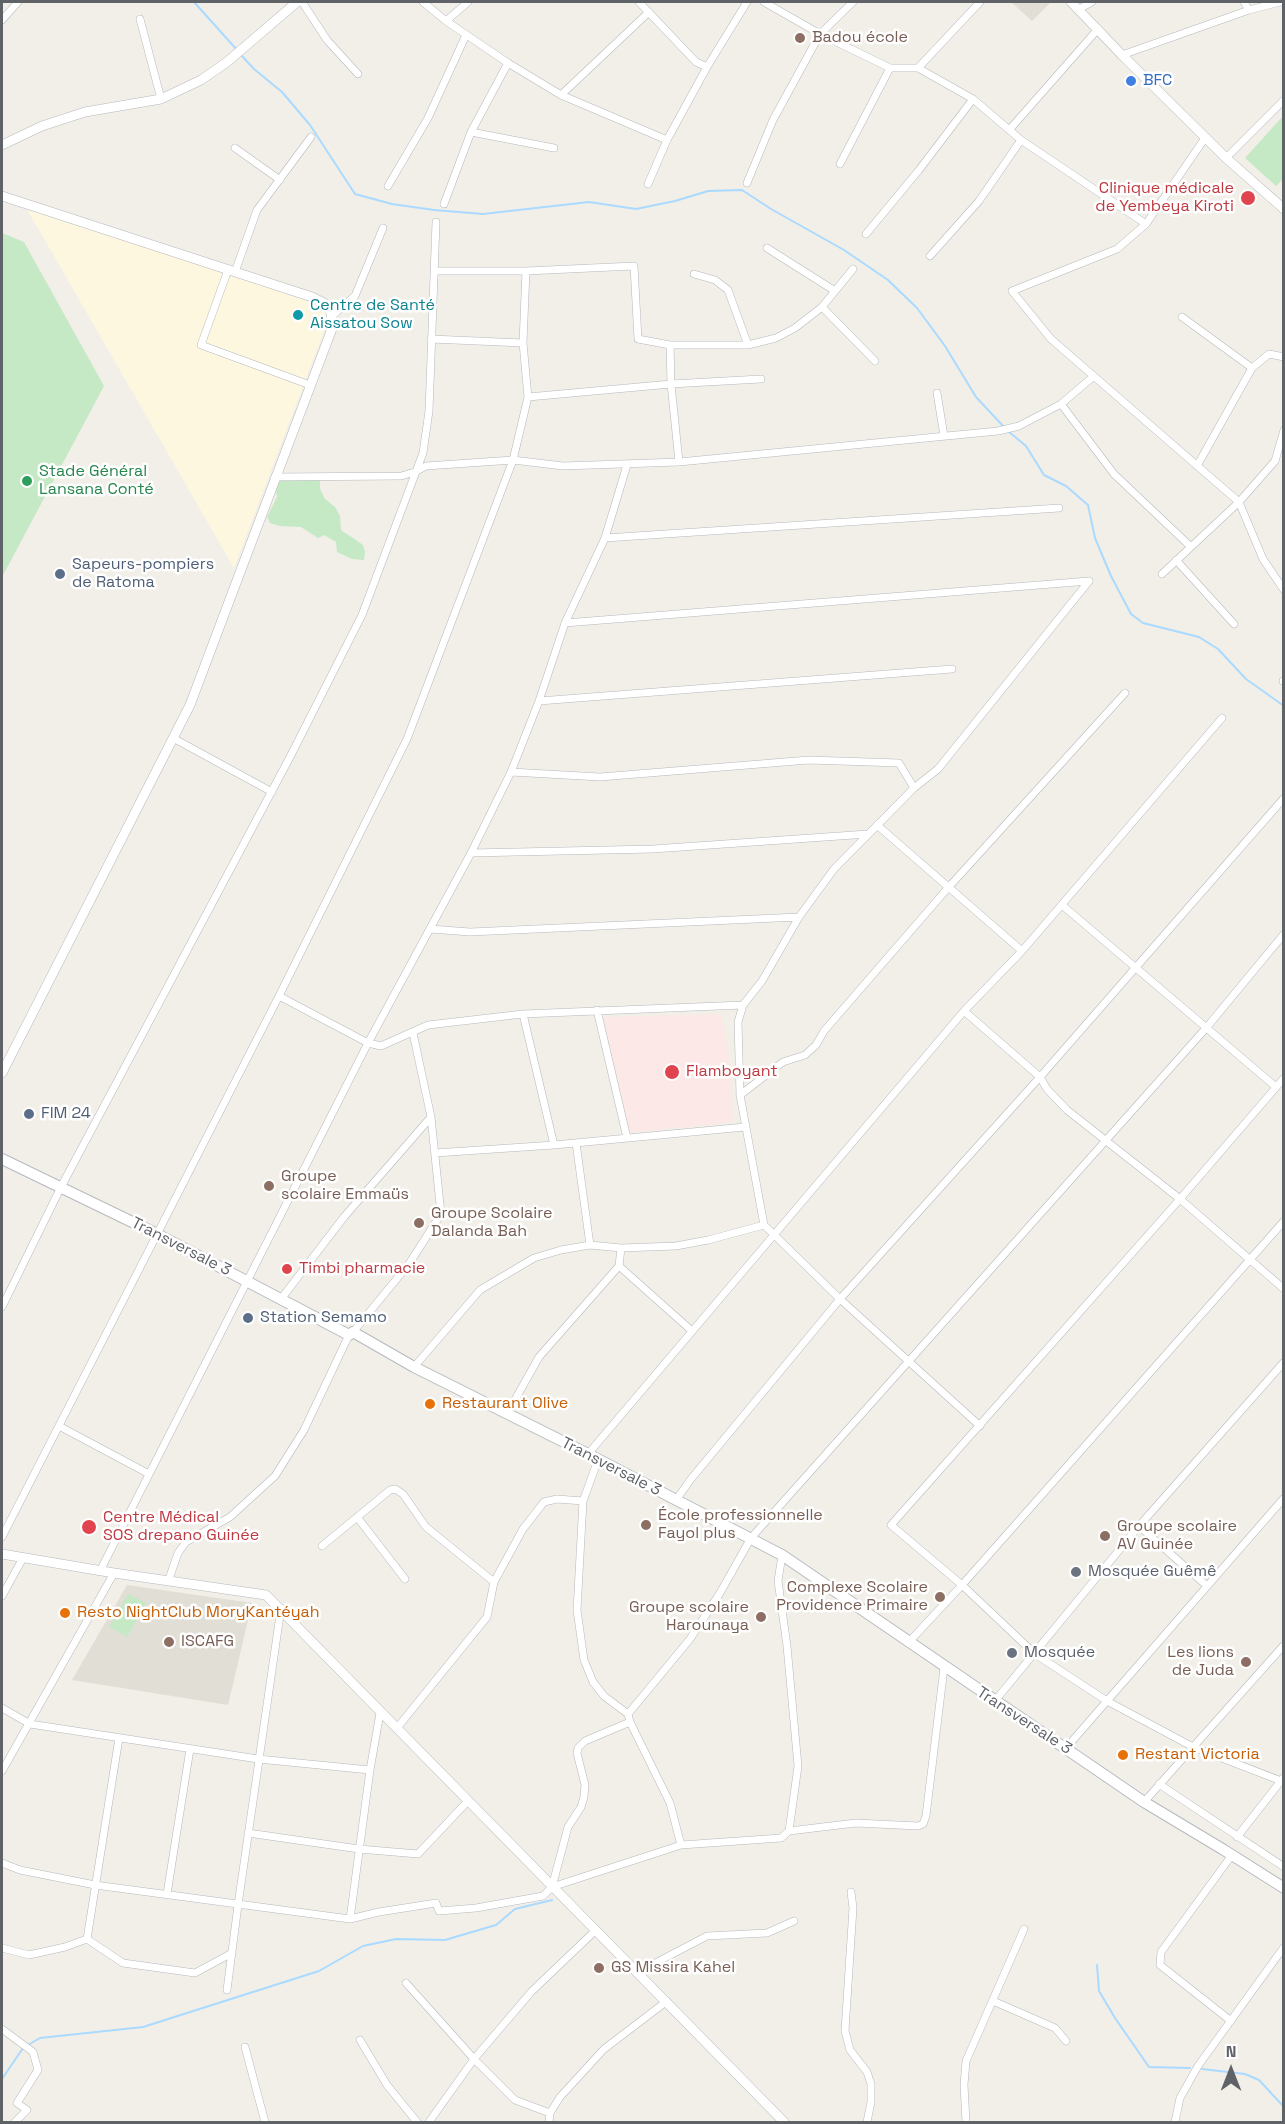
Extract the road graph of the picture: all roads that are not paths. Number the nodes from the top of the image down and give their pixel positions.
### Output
1 (18, 2) edge
2 (297, 2) edge
3 (302, 2) edge
4 (423, 2) edge
5 (468, 2) edge
6 (639, 2) edge
7 (747, 2) edge
8 (764, 2) edge
9 (853, 2) edge
10 (981, 2) edge
11 (1071, 2) edge
12 (1092, 2) edge
13 (1244, 2) edge
14 (1280, 2) edge
15 (1078, 9) junction
16 (1249, 10) junction
17 (649, 12) junction
18 (140, 19) dead end
19 (2, 20) edge
20 (446, 21) junction
21 (1098, 29) junction
22 (820, 34) junction
23 (466, 35) junction
24 (1122, 56) junction
25 (508, 63) junction
26 (707, 67) junction
27 (890, 68) junction
28 (918, 68) junction
29 (358, 74) dead end
30 (561, 95) junction
31 (161, 99) junction
32 (973, 99) junction
33 (1284, 100) edge
34 (1010, 129) junction
35 (471, 132) junction
36 (311, 138) dead end
37 (1205, 138) junction
38 (667, 140) junction
39 (1020, 140) junction
40 (2, 145) edge
41 (235, 148) dead end
42 (554, 148) dead end
43 (1226, 158) junction
44 (840, 164) dead end
45 (280, 180) junction
46 (747, 183) dead end
47 (648, 184) dead end
48 (388, 186) dead end
49 (2, 196) edge
50 (444, 204) dead end
51 (1284, 209) edge
52 (436, 222) dead end
53 (1146, 224) junction
54 (383, 228) dead end
55 (866, 234) dead end
56 (768, 248) dead end
57 (930, 256) dead end
58 (853, 269) dead end
59 (232, 271) junction
60 (434, 271) junction
61 (526, 271) junction
62 (694, 274) dead end
63 (835, 291) junction
64 (822, 307) junction
65 (332, 316) junction
66 (1182, 317) dead end
67 (431, 339) junction
68 (523, 343) junction
69 (670, 345) junction
70 (748, 345) junction
71 (1284, 357) edge
72 (875, 361) dead end
73 (1252, 368) junction
74 (1094, 376) junction
75 (761, 379) dead end
76 (671, 384) junction
77 (310, 385) junction
78 (937, 393) dead end
79 (528, 397) junction
80 (1060, 404) junction
81 (1284, 430) edge
82 (944, 436) junction
83 (1281, 454) edge
84 (513, 460) junction
85 (679, 462) junction
86 (627, 465) junction
87 (1197, 466) junction
88 (415, 472) junction
89 (275, 477) junction
90 (1239, 501) junction
91 (1059, 508) dead end
92 (605, 538) junction
93 (1190, 546) junction
94 (1176, 560) junction
95 (1162, 574) dead end
96 (1284, 590) edge
97 (565, 623) junction
98 (1234, 624) dead end
99 (952, 669) dead end
100 (1125, 693) dead end
101 (538, 701) junction
102 (1222, 718) dead end
103 (173, 738) junction
104 (511, 772) junction
105 (914, 788) junction
106 (272, 792) junction
107 (1284, 798) edge
108 (877, 825) junction
109 (868, 834) junction
110 (471, 853) junction
111 (947, 888) junction
112 (1062, 905) junction
113 (799, 917) junction
114 (430, 929) junction
115 (1284, 934) edge
116 (1022, 951) junction
117 (1136, 967) junction
118 (279, 996) junction
119 (743, 1005) junction
120 (597, 1010) junction
121 (964, 1011) junction
122 (523, 1014) junction
123 (1207, 1027) junction
124 (413, 1033) junction
125 (368, 1043) junction
126 (2, 1073) edge
127 (1040, 1077) junction
128 (1284, 1078) edge
129 (1276, 1087) junction
130 (740, 1095) junction
131 (431, 1117) junction
132 (745, 1127) junction
133 (627, 1138) junction
134 (1105, 1140) junction
135 (576, 1143) junction
136 (554, 1145) junction
137 (435, 1153) junction
138 (2, 1159) edge
139 (61, 1186) junction
140 (1180, 1199) junction
141 (1284, 1221) edge
142 (764, 1225) junction
143 (157, 1234) junction
144 (773, 1235) junction
145 (590, 1245) junction
146 (621, 1248) junction
147 (1250, 1260) junction
148 (620, 1266) junction
149 (246, 1280) junction
150 (1284, 1289) edge
151 (280, 1299) junction
152 (840, 1299) junction
153 (2, 1307) edge
154 (692, 1331) junction
155 (351, 1333) junction
156 (909, 1361) junction
157 (1284, 1362) edge
158 (414, 1368) junction
159 (507, 1414) junction
160 (59, 1426) junction
161 (980, 1426) junction
162 (593, 1457) junction
163 (149, 1474) junction
164 (1284, 1498) edge
165 (676, 1500) junction
166 (583, 1501) junction
167 (357, 1517) junction
168 (1139, 1526) junction
169 (2, 1537) edge
170 (751, 1538) junction
171 (322, 1546) dead end
172 (2, 1554) edge
173 (782, 1555) junction
174 (23, 1558) junction
175 (100, 1571) junction
176 (114, 1573) junction
177 (169, 1579) junction
178 (405, 1579) dead end
179 (494, 1582) junction
180 (962, 1585) junction
181 (1207, 1586) junction
182 (2, 1596) edge
183 (280, 1608) junction
184 (908, 1643) junction
185 (1284, 1645) edge
186 (1035, 1654) junction
187 (944, 1668) junction
188 (1107, 1701) junction
189 (994, 1702) junction
190 (2, 1708) edge
191 (380, 1713) junction
192 (628, 1714) junction
193 (630, 1722) junction
194 (30, 1724) junction
195 (397, 1728) junction
196 (119, 1738) junction
197 (1193, 1747) junction
198 (1066, 1748) junction
199 (190, 1749) junction
200 (258, 1759) junction
201 (370, 1770) junction
202 (2, 1771) edge
203 (1282, 1780) edge
204 (1159, 1784) junction
205 (467, 1802) junction
206 (1144, 1802) junction
207 (789, 1832) junction
208 (248, 1833) junction
209 (1237, 1837) junction
210 (681, 1845) junction
211 (359, 1849) junction
212 (1232, 1855) junction
213 (2, 1863) edge
214 (1284, 1867) edge
215 (95, 1885) junction
216 (552, 1887) junction
217 (1284, 1888) edge
218 (850, 1892) dead end
219 (167, 1894) junction
220 (238, 1905) junction
221 (350, 1920) junction
222 (794, 1921) dead end
223 (1024, 1929) dead end
224 (596, 1930) junction
225 (87, 1939) junction
226 (1284, 1947) edge
227 (2, 1948) edge
228 (232, 1953) junction
229 (638, 1972) junction
230 (406, 1983) dead end
231 (227, 1990) dead end
232 (667, 2001) junction
233 (993, 2001) junction
234 (1231, 2021) junction
235 (2, 2029) edge
236 (360, 2040) dead end
237 (1066, 2041) dead end
238 (245, 2047) dead end
239 (474, 2059) junction
240 (550, 2113) junction
241 (779, 2121) edge
242 (15, 2122) edge
243 (265, 2122) edge
244 (417, 2122) edge
245 (429, 2122) edge
246 (549, 2122) edge
247 (867, 2122) edge
248 (966, 2122) edge
249 (1175, 2122) edge

1 - 19 street
2 - 31 street
3 - 29 street
4 - 20 street
5 - 20 street
6 - 17 street
7 - 26 street
8 - 22 street
9 - 22 street
10 - 28 street
11 - 15 street
12 - 15 street
13 - 16 street
14 - 16 street
15 - 21 street
16 - 24 street
17 - 26 street
17 - 30 street
18 - 31 street
20 - 23 street
21 - 24 street
21 - 34 street
22 - 27 street
22 - 46 street
23 - 25 street
23 - 48 street
24 - 37 street
25 - 30 street
25 - 35 street
26 - 38 street
27 - 28 street
27 - 44 street
28 - 32 street
30 - 38 street
31 - 40 street
32 - 34 street
32 - 55 street
33 - 43 street
34 - 39 street
35 - 42 street
35 - 50 street
36 - 45 street
37 - 43 street
37 - 53 street
38 - 47 street
39 - 53 street
39 - 57 street
41 - 45 street
43 - 51 street
45 - 59 street
49 - 59 street
52 - 60 street
53 - 74 street
54 - 65 street
56 - 63 street
58 - 63 street
59 - 65 street
59 - 77 street
60 - 61 street
60 - 67 street
61 - 68 street
61 - 69 street
62 - 70 street
63 - 64 street
64 - 70 street
64 - 72 street
65 - 77 street
66 - 73 street
67 - 68 street
67 - 88 street
68 - 79 street
69 - 70 street
69 - 76 street
71 - 73 street
73 - 87 street
74 - 80 street
74 - 87 street
75 - 76 street
76 - 79 street
76 - 85 street
77 - 89 street
78 - 82 street
79 - 84 street
80 - 82 street
80 - 93 street
81 - 83 street
82 - 85 street
83 - 90 street
84 - 86 street
84 - 88 street
84 - 118 street
85 - 86 street
86 - 92 street
87 - 90 street
88 - 89 street
88 - 106 street
89 - 103 street
90 - 93 street
90 - 96 street
91 - 92 street
92 - 97 street
93 - 94 street
94 - 95 street
94 - 98 street
97 - 101 street
97 - 105 street
99 - 101 street
100 - 111 street
101 - 104 street
102 - 112 street
103 - 106 street
103 - 126 street
104 - 105 street
104 - 110 street
105 - 108 street
106 - 139 street
107 - 117 street
108 - 109 street
108 - 111 street
109 - 110 street
109 - 113 street
110 - 114 street
111 - 116 street
111 - 130 street
112 - 116 street
112 - 117 street
113 - 114 street
113 - 119 street
114 - 125 street
115 - 123 street
116 - 121 street
117 - 123 street
117 - 127 street
118 - 125 street
118 - 143 street
119 - 120 street
119 - 130 street
120 - 122 street
120 - 133 street
121 - 127 street
121 - 144 street
122 - 124 street
122 - 136 street
123 - 129 street
123 - 134 street
124 - 125 street
124 - 131 street
125 - 149 street
127 - 134 street
127 - 152 street
128 - 129 street
129 - 140 street
130 - 132 street
131 - 137 street
131 - 151 street
132 - 133 street
132 - 142 street
133 - 135 street
134 - 140 street
134 - 156 street
135 - 136 street
135 - 145 street
136 - 137 street
137 - 155 street
138 - 139 main road, Transversale 3
139 - 143 main road, Transversale 3
139 - 153 street
140 - 147 street
140 - 161 street
141 - 147 street
142 - 144 street
142 - 146 street
143 - 149 main road, Transversale 3
143 - 160 street
144 - 152 street
144 - 154 street
145 - 146 street
145 - 158 street
146 - 148 street
147 - 150 street
147 - 180 street
148 - 154 street
148 - 159 street
149 - 151 main road, Transversale 3
149 - 163 street
151 - 155 main road, Transversale 3
152 - 156 street
152 - 165 street
154 - 162 street
155 - 158 main road, Transversale 3
155 - 177 street
156 - 161 street
156 - 170 street
157 - 168 street
158 - 159 main road, Transversale 3
159 - 162 main road, Transversale 3
160 - 163 street
160 - 169 street
161 - 180 street
162 - 165 main road, Transversale 3
162 - 166 street
163 - 175 street
164 - 181 street
165 - 170 main road, Transversale 3
166 - 179 street
166 - 192 street
167 - 171 street
167 - 178 street
167 - 179 street
168 - 181 street
168 - 186 street
170 - 173 main road, Transversale 3
170 - 192 street
172 - 174 street
173 - 184 main road, Transversale 3
173 - 207 street
174 - 175 street
174 - 182 street
175 - 176 street
176 - 177 street
176 - 194 street
177 - 183 street
179 - 195 street
180 - 184 street
180 - 186 street
181 - 188 street
183 - 191 street
183 - 200 street
184 - 187 main road, Transversale 3
185 - 197 street
186 - 188 street
186 - 189 street
187 - 189 main road, Transversale 3
187 - 207 street
188 - 197 street
188 - 198 street
189 - 198 main road, Transversale 3
190 - 194 street
191 - 195 street
191 - 201 street
192 - 193 street
193 - 210 street
193 - 216 street
194 - 196 street
194 - 202 street
195 - 205 street
196 - 199 street
196 - 215 street
197 - 203 street
197 - 204 street
198 - 206 main road, Transversale 3
199 - 200 street
199 - 219 street
200 - 201 street
200 - 208 street
201 - 211 street
203 - 209 street
204 - 206 street
204 - 209 street
205 - 211 street
205 - 216 street
206 - 212 main road, Transversale 3
207 - 210 street
208 - 211 street
208 - 220 street
209 - 214 street
210 - 216 street
211 - 221 street
212 - 217 main road, Transversale 3
212 - 234 street
213 - 215 street
215 - 219 street
215 - 225 street
216 - 221 street
216 - 224 street
218 - 247 street
219 - 220 street
220 - 221 street
220 - 228 street
222 - 229 street
223 - 233 street
224 - 229 street
224 - 239 street
225 - 227 street
225 - 228 street
226 - 234 street
228 - 231 street
229 - 232 street
230 - 239 street
232 - 240 street
232 - 241 street
233 - 237 street
233 - 248 street
234 - 249 street
235 - 242 street
236 - 244 street
238 - 243 street
239 - 240 street
239 - 245 street
240 - 246 street

